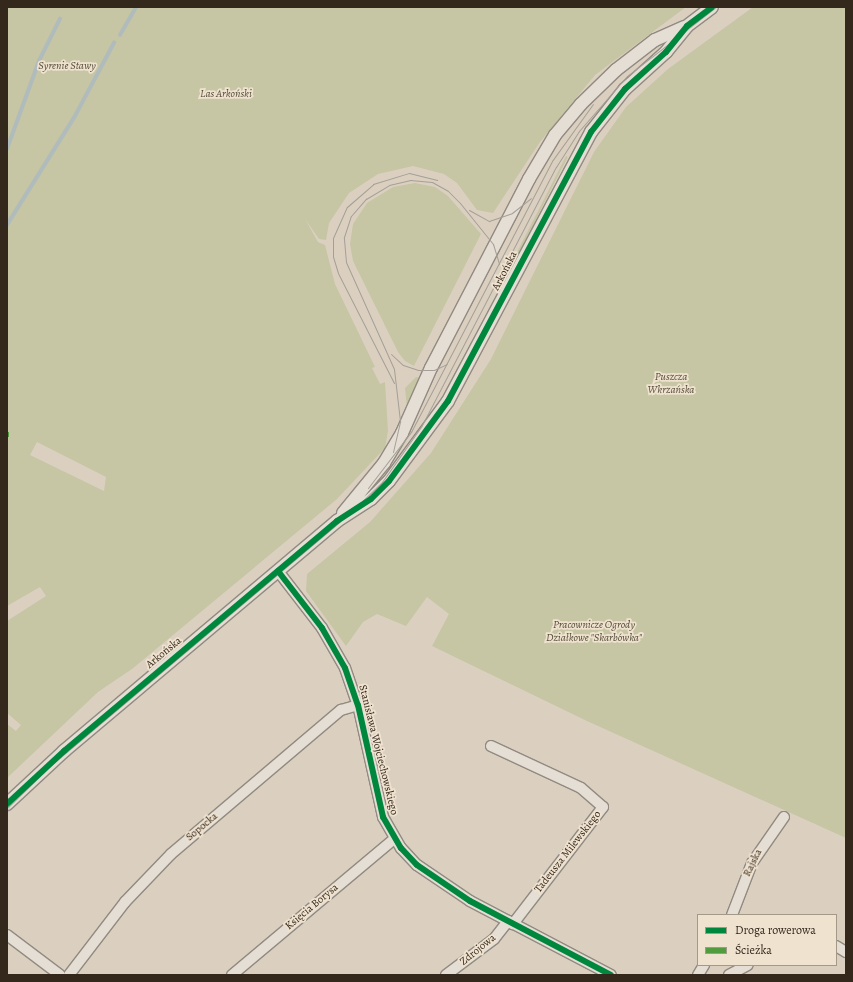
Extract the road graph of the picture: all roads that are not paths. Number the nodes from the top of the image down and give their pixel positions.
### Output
1 (712, 7) edge
2 (687, 26) junction
3 (337, 521) junction
4 (278, 571) junction
5 (358, 705) junction
6 (491, 746) dead end
7 (7, 804) edge
8 (784, 817) dead end
9 (394, 840) junction
10 (732, 914) edge
11 (510, 923) junction
12 (7, 935) edge
13 (837, 947) edge
14 (846, 952) edge
15 (703, 966) edge
16 (746, 966) edge
17 (60, 975) edge
18 (69, 975) edge
19 (232, 975) edge
20 (446, 975) edge
21 (610, 975) edge
22 (698, 975) edge
23 (729, 975) edge

1 - 2 street, Arkońska
2 - 3 street, Arkońska
2 - 3 street, Arkońska
3 - 4 street, Arkońska
4 - 5 street, Stanisława Wojciechowskiego
4 - 7 street, Arkońska
5 - 9 street, Stanisława Wojciechowskiego
5 - 18 street, Sopocka
6 - 11 street, Tadeusza Milewskiego
8 - 10 street, Rajska
9 - 11 street, Stanisława Wojciechowskiego
9 - 19 street, Księcia Borysa
11 - 20 street, Zdrojowa
11 - 21 street, Stanisława Wojciechowskiego
12 - 17 street
13 - 14 street
15 - 22 street
16 - 23 street

